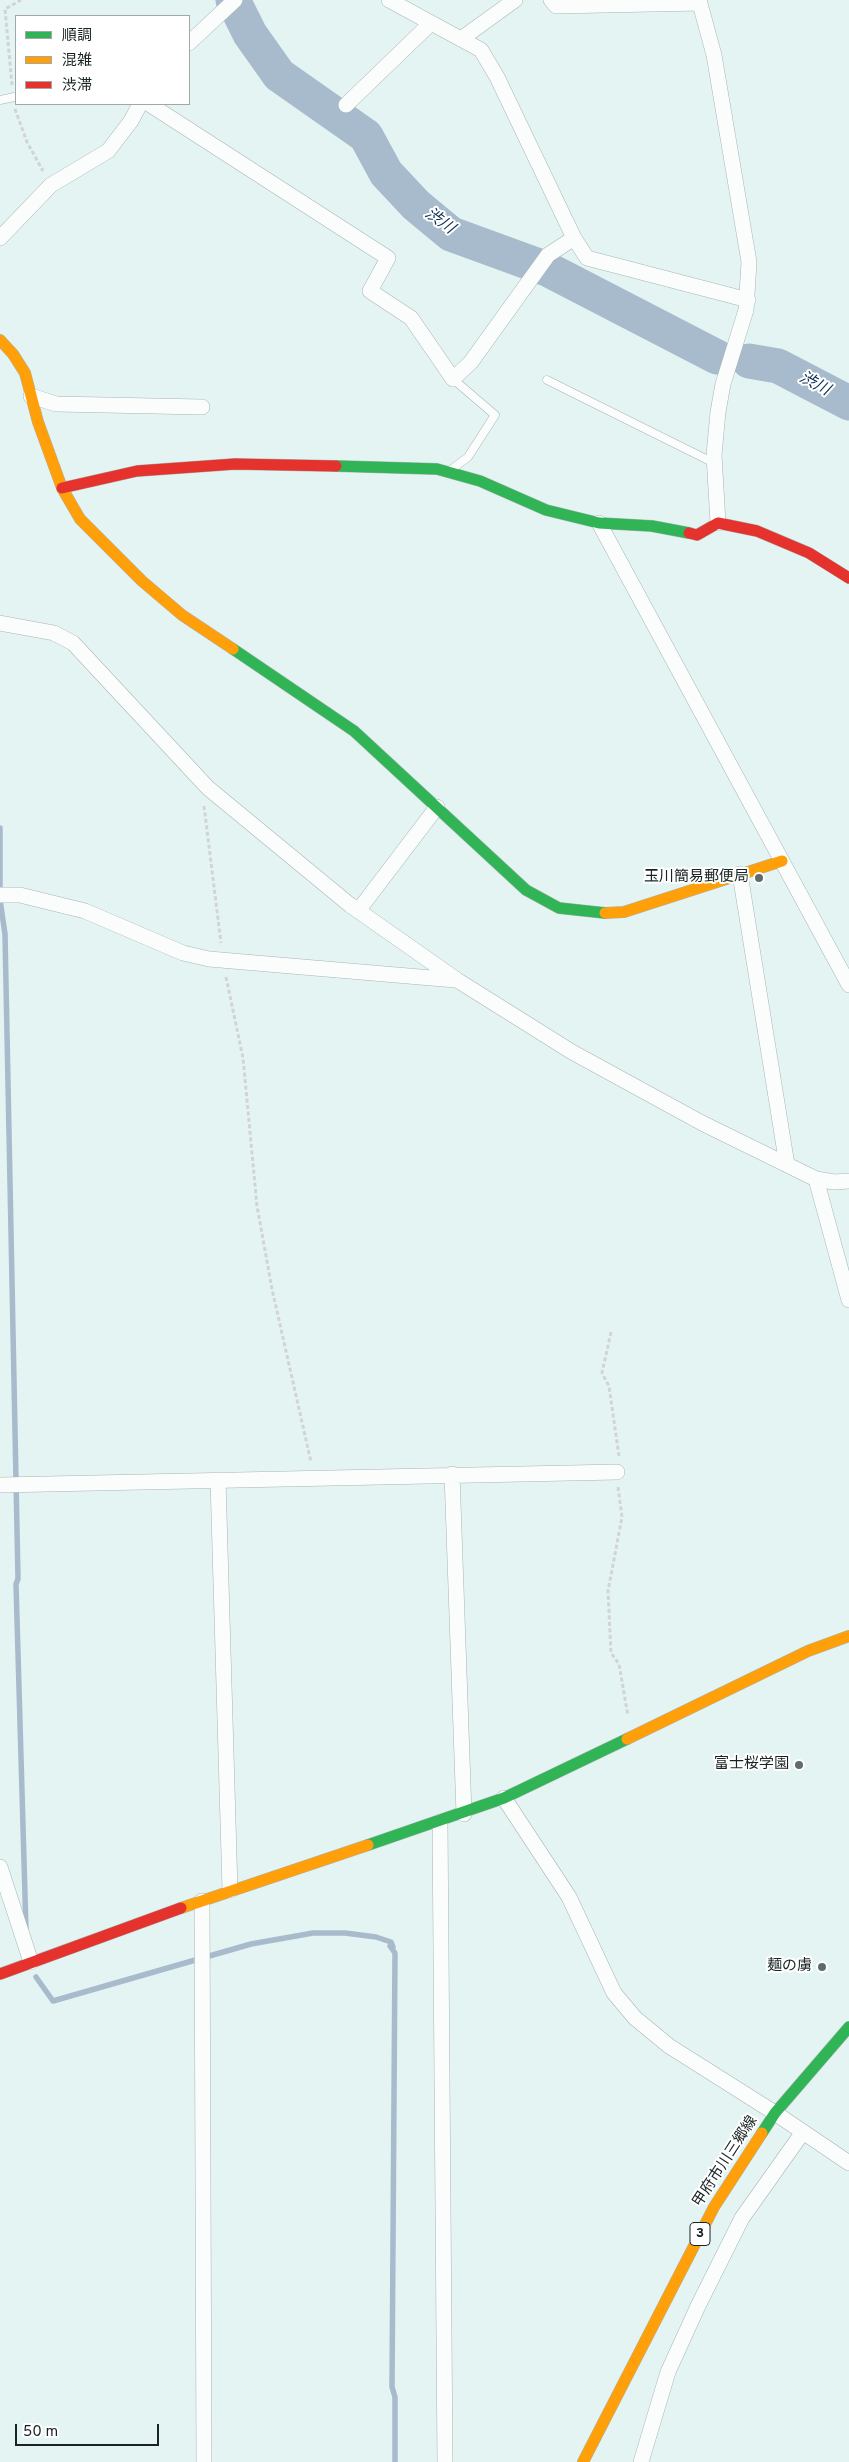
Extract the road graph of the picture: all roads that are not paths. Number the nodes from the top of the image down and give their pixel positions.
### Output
1 (235, 0) edge
2 (389, 0) edge
3 (515, 0) edge
4 (551, 0) edge
5 (699, 2) edge
6 (431, 23) junction
7 (461, 39) junction
8 (190, 42) edge
9 (14, 97) dead end
10 (0, 100) edge
11 (139, 105) edge
12 (151, 105) edge
13 (346, 105) dead end
14 (0, 238) edge
15 (574, 238) junction
16 (748, 300) junction
17 (0, 340) edge
18 (453, 379) junction
19 (547, 380) dead end
20 (31, 396) junction
21 (202, 407) dead end
22 (714, 462) junction
23 (448, 472) junction
24 (62, 488) junction
25 (718, 522) junction
26 (599, 523) junction
27 (849, 578) edge
28 (0, 623) edge
29 (437, 808) junction
30 (782, 861) junction
31 (740, 874) junction
32 (0, 895) edge
33 (358, 911) junction
34 (457, 980) junction
35 (849, 985) edge
36 (787, 1164) junction
37 (816, 1179) junction
38 (849, 1181) edge
39 (849, 1300) edge
40 (617, 1472) road end
41 (452, 1474) junction
42 (218, 1480) junction
43 (0, 1485) edge
44 (849, 1636) edge
45 (504, 1798) junction
46 (464, 1814) junction
47 (440, 1822) junction
48 (0, 1867) edge
49 (230, 1890) junction
50 (202, 1901) junction
51 (31, 1962) junction
52 (0, 1974) edge
53 (849, 2028) edge
54 (775, 2113) junction
55 (804, 2132) junction
56 (849, 2163) edge
57 (204, 2462) edge
58 (445, 2462) edge
59 (584, 2462) edge
60 (641, 2462) edge

1 - 8 street
2 - 6 street
3 - 7 street
4 - 5 street
5 - 16 street
6 - 7 street
6 - 13 street
7 - 15 street
9 - 10 lane
11 - 14 street
12 - 18 street
15 - 16 street
15 - 18 street
16 - 22 street
17 - 20 street
18 - 23 lane
19 - 22 lane
20 - 21 street
20 - 24 street
22 - 25 street
23 - 24 street
23 - 26 street
24 - 29 street
25 - 26 street
25 - 27 street
26 - 30 street
28 - 33 street
29 - 31 street
29 - 33 street
30 - 31 street
30 - 35 street
31 - 36 street
32 - 34 street
33 - 34 street
34 - 36 street
36 - 37 street
37 - 38 street
37 - 39 street
40 - 41 street
41 - 42 street
41 - 46 street
42 - 43 street
42 - 49 street
44 - 45 street
45 - 46 street
45 - 54 street
46 - 47 street
47 - 49 street
47 - 58 street
48 - 51 street
49 - 50 street
50 - 51 street
50 - 57 street
51 - 52 street
53 - 54 street, 甲府市川三郷線 / 3
54 - 55 street
54 - 59 street, 甲府市川三郷線 / 3
55 - 56 street
55 - 60 street

